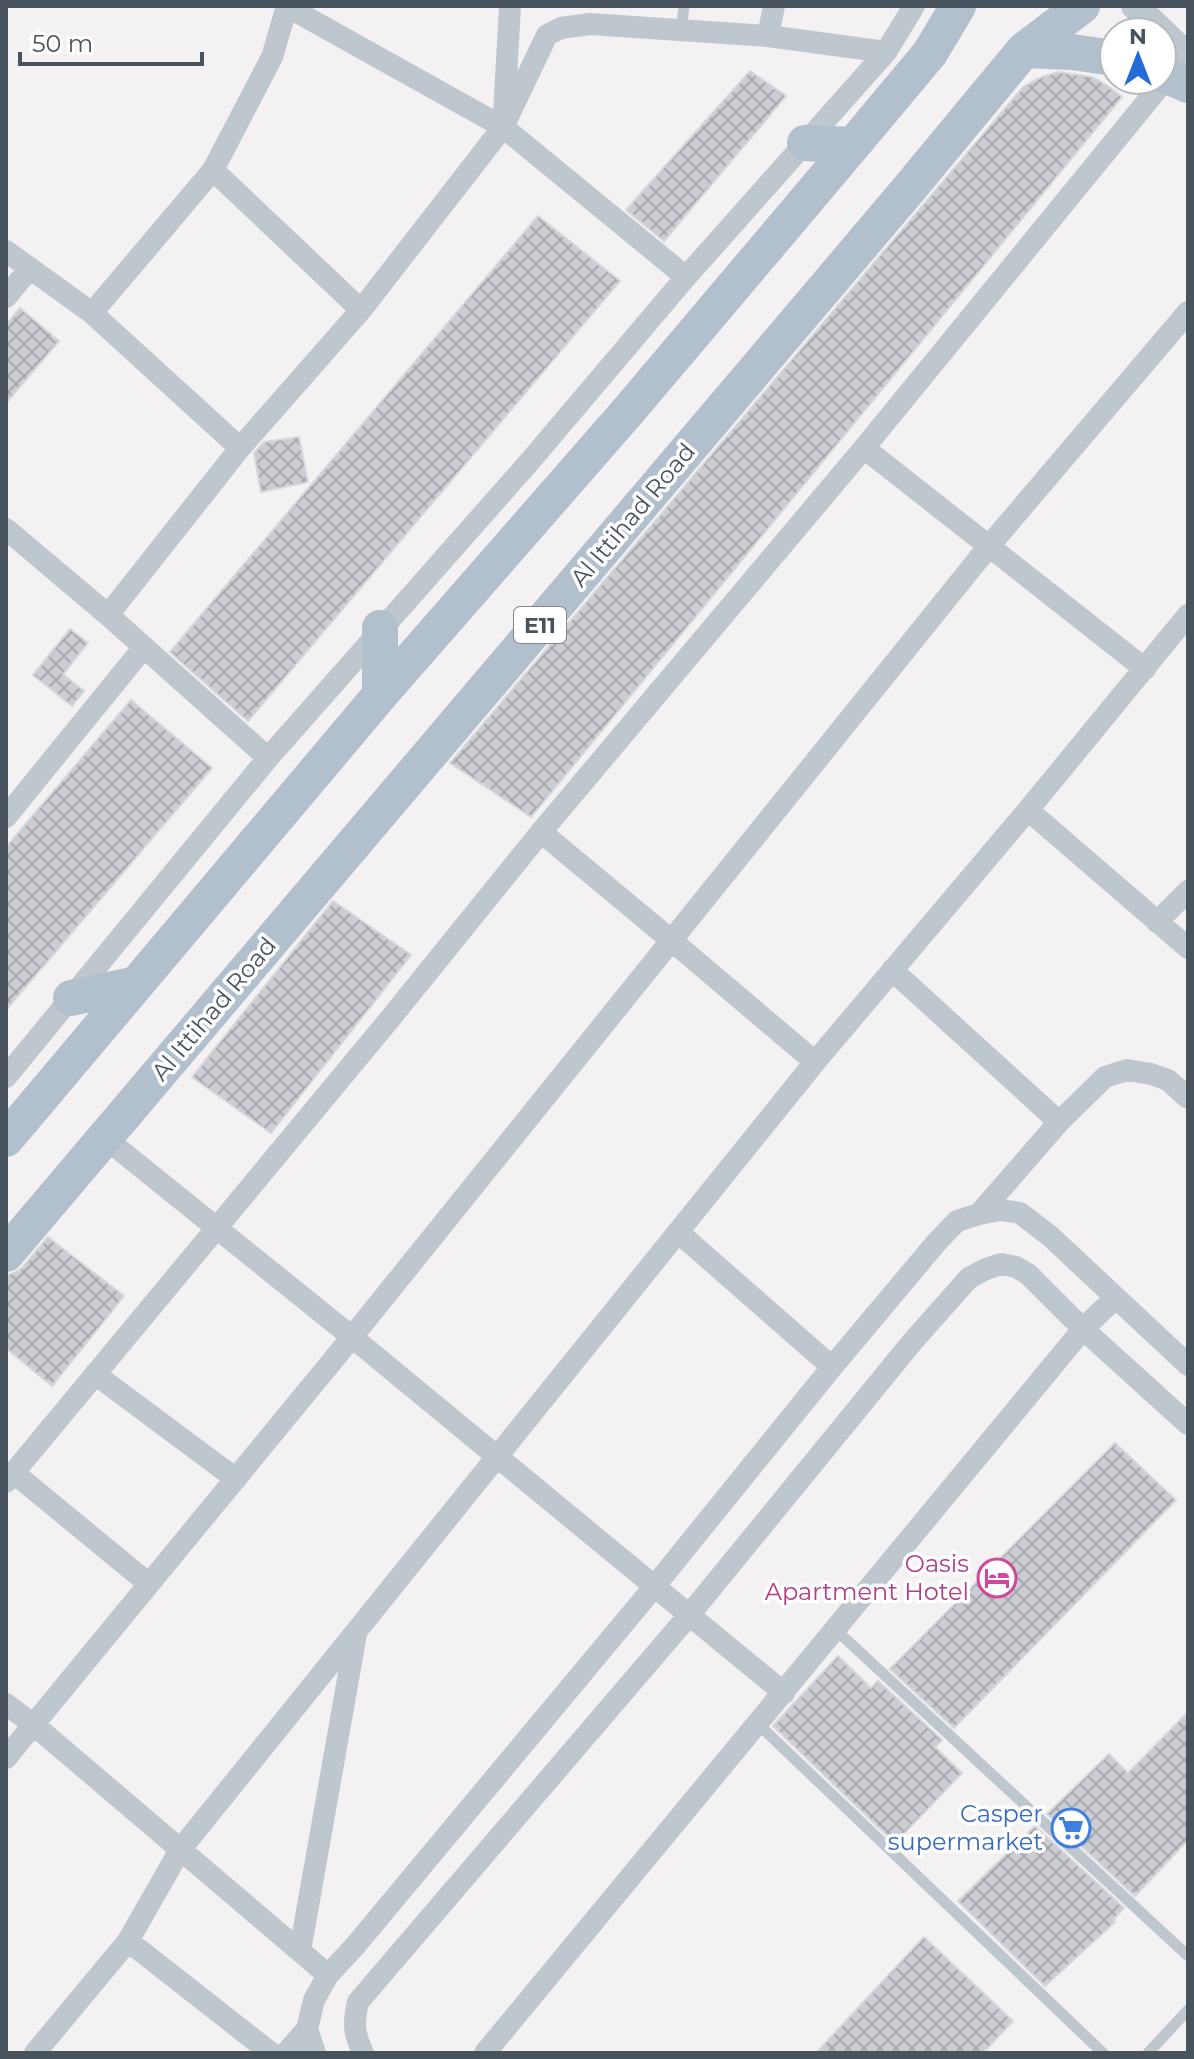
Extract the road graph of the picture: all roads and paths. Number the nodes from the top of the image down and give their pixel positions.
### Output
1 (287, 6) edge
2 (510, 6) edge
3 (684, 6) edge
4 (774, 6) edge
5 (914, 6) edge
6 (958, 6) edge
7 (1082, 6) edge
8 (681, 30) junction
9 (768, 36) junction
10 (1024, 50) junction
11 (886, 52) junction
12 (1098, 56) edge
13 (1158, 96) edge
14 (503, 127) junction
15 (805, 143) junction
16 (853, 145) junction
17 (213, 170) junction
18 (6, 251) edge
19 (30, 268) junction
20 (686, 277) junction
21 (6, 297) edge
22 (361, 310) junction
23 (1188, 312) edge
24 (92, 313) junction
25 (240, 448) junction
26 (864, 448) junction
27 (6, 529) edge
28 (989, 546) junction
29 (108, 615) junction
30 (1188, 615) edge
31 (380, 628) junction
32 (144, 647) junction
33 (1145, 669) junction
34 (380, 695) junction
35 (268, 758) junction
36 (1028, 810) junction
37 (6, 817) edge
38 (541, 832) junction
39 (1188, 891) edge
40 (1157, 922) junction
41 (671, 940) junction
42 (1188, 948) edge
43 (892, 970) junction
44 (136, 984) junction
45 (71, 998) junction
46 (815, 1062) junction
47 (10, 1063) edge
48 (1188, 1098) edge
49 (1059, 1122) junction
50 (105, 1138) junction
51 (6, 1139) edge
52 (979, 1214) junction
53 (217, 1228) junction
54 (678, 1232) junction
55 (6, 1254) edge
56 (1115, 1298) junction
57 (1083, 1329) junction
58 (352, 1337) junction
59 (1188, 1365) edge
60 (832, 1367) junction
61 (95, 1374) junction
62 (1188, 1424) edge
63 (497, 1458) junction
64 (10, 1477) edge
65 (236, 1479) junction
66 (149, 1584) junction
67 (654, 1587) junction
68 (690, 1614) junction
69 (836, 1630) junction
70 (356, 1633) junction
71 (784, 1693) junction
72 (6, 1704) edge
73 (758, 1724) junction
74 (34, 1725) junction
75 (6, 1758) edge
76 (180, 1850) junction
77 (128, 1941) junction
78 (300, 1951) junction
79 (1188, 1956) edge
80 (328, 1975) junction
81 (1188, 2010) edge
82 (307, 2029) junction
83 (35, 2053) edge
84 (271, 2053) edge
85 (286, 2053) edge
86 (315, 2053) edge
87 (363, 2053) edge
88 (485, 2053) edge
89 (1103, 2053) edge
90 (1148, 2053) edge

1 - 14 street
1 - 17 street
2 - 14 street
3 - 8 lane
4 - 9 street
5 - 11 street
6 - 16 main road
7 - 10 main road, Al Ittihad Road / E11
8 - 9 street
8 - 14 street
9 - 11 street
10 - 12 main road
10 - 50 main road, Al Ittihad Road / E11
11 - 15 street
13 - 26 street
14 - 20 street
14 - 22 street
15 - 16 main road
15 - 20 street
16 - 34 main road
17 - 22 street
17 - 24 street
18 - 19 street
19 - 21 street
19 - 24 street
20 - 31 street
22 - 25 street
23 - 28 street
24 - 25 street
25 - 29 street
26 - 28 street
26 - 38 street
27 - 29 street
28 - 33 street
28 - 41 street
29 - 32 street
30 - 33 street
31 - 34 main road
31 - 35 street
32 - 35 street
32 - 37 street
33 - 36 street
34 - 44 main road
35 - 45 street
36 - 40 street
36 - 43 street
38 - 41 street
38 - 53 street
39 - 40 street
40 - 42 street
41 - 46 street
41 - 58 street
43 - 46 street
43 - 49 street
44 - 45 main road
44 - 51 main road
45 - 47 street
46 - 54 street
48 - 49 street
49 - 52 street
50 - 53 street
50 - 55 main road, Al Ittihad Road / E11
52 - 56 street
52 - 60 street
53 - 58 street
53 - 61 street
54 - 60 street
54 - 63 street
56 - 57 street
56 - 59 street
57 - 62 street
57 - 68 street
57 - 69 street
58 - 63 street
58 - 65 street
60 - 67 street
61 - 64 street
61 - 65 street
63 - 67 street
63 - 70 street
64 - 66 street
65 - 66 street
66 - 74 street
67 - 68 street
67 - 80 street
68 - 71 street
68 - 87 street
69 - 71 street
69 - 79 lane
70 - 76 street
70 - 78 street
71 - 73 street
72 - 74 street
73 - 88 street
73 - 89 lane
74 - 75 street
74 - 76 street
76 - 77 street
76 - 78 street
77 - 83 street
77 - 84 street
78 - 80 street
80 - 82 street
81 - 90 lane
82 - 85 street
82 - 86 street

